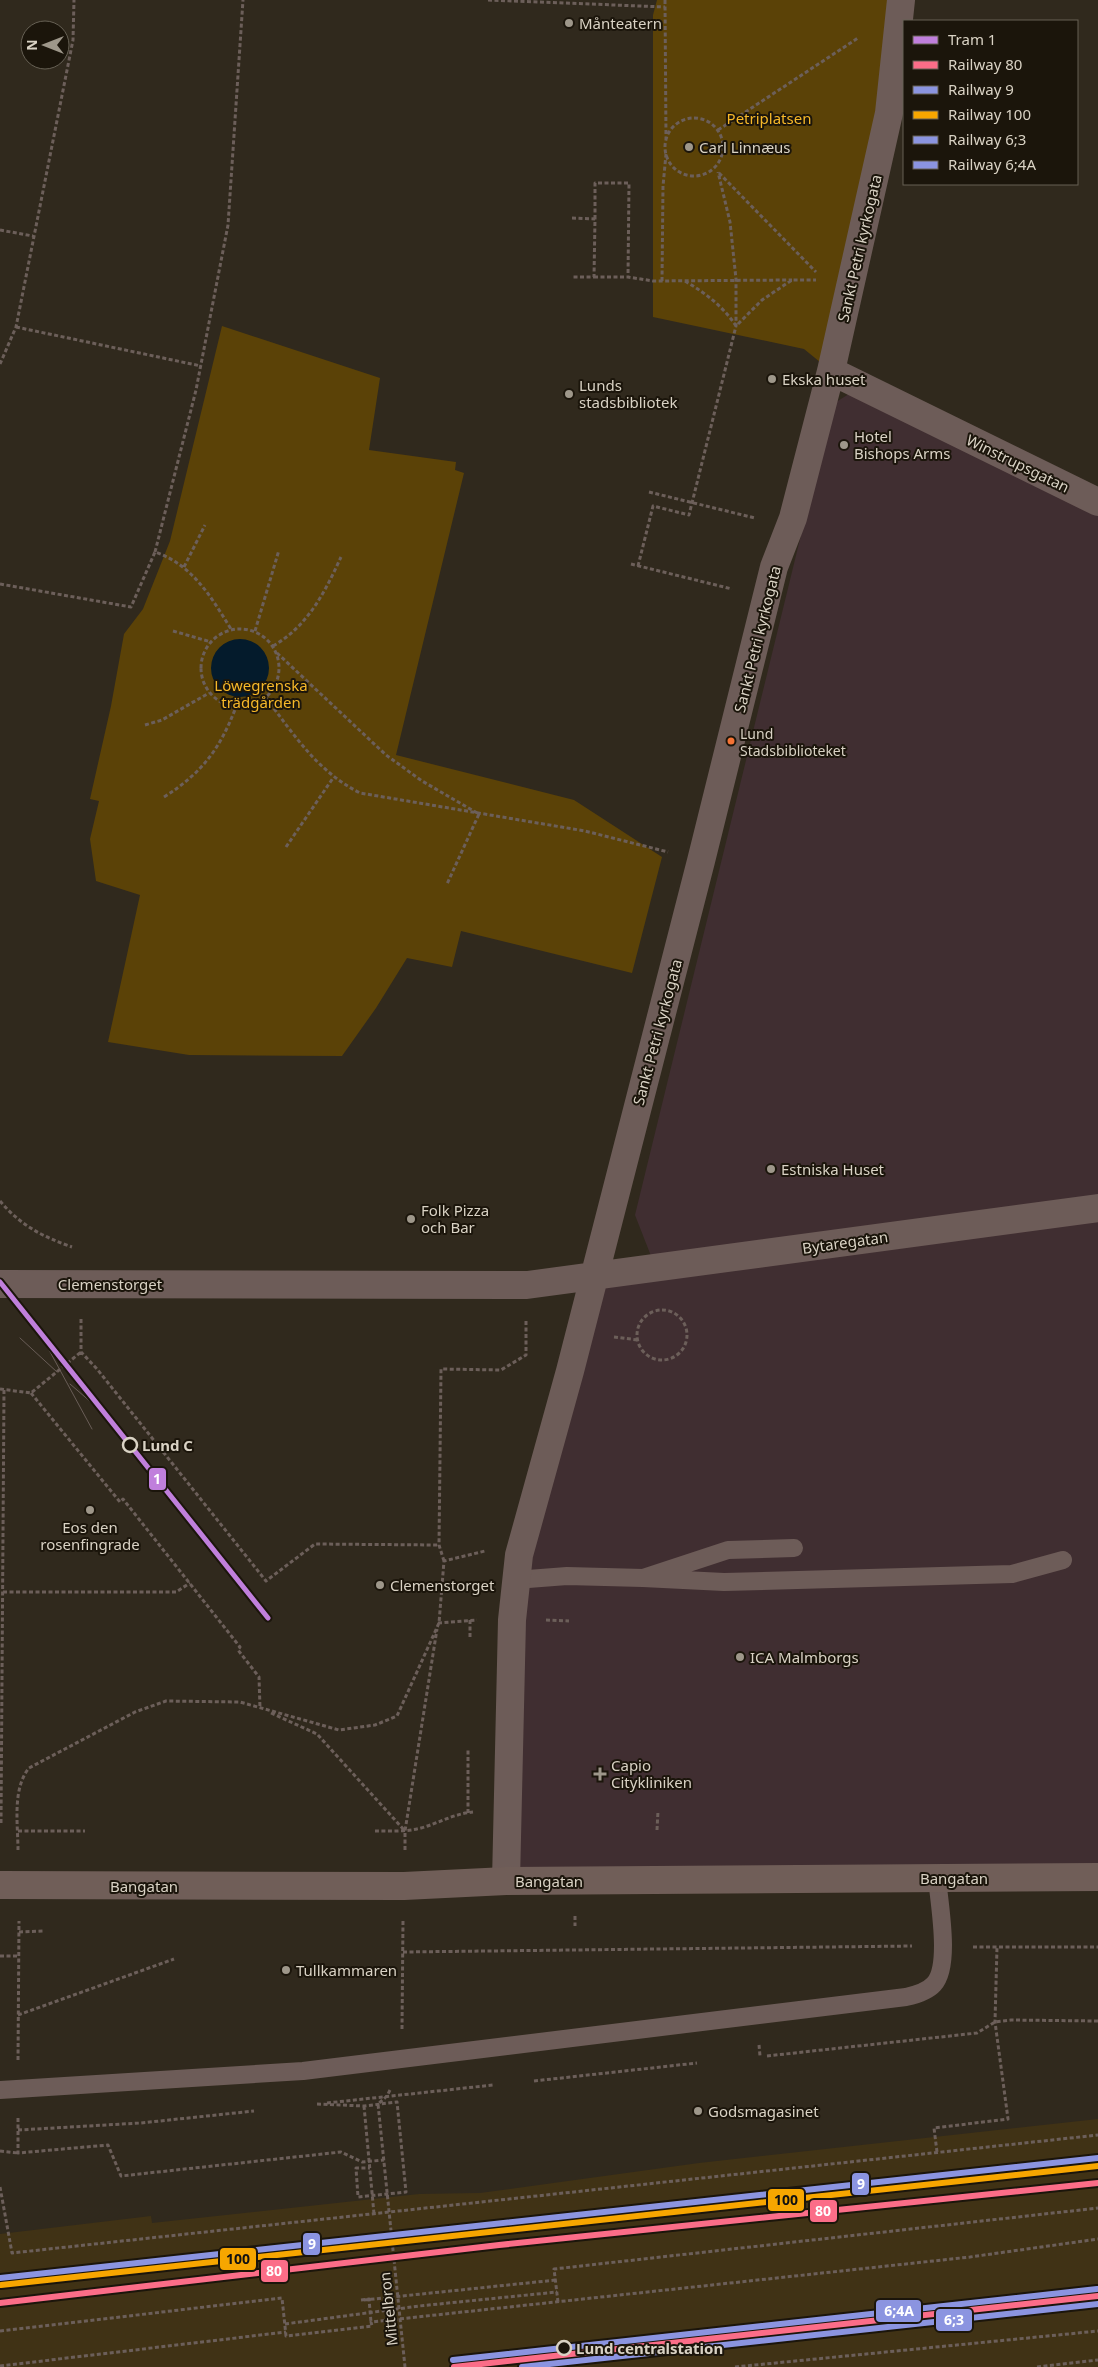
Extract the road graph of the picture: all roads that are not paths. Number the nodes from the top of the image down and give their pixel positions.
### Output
1 (901, 0) edge
2 (831, 372) junction
3 (1098, 502) edge
4 (1098, 1208) edge
5 (593, 1276) junction
6 (0, 1284) edge
7 (794, 1548) dead end
8 (1063, 1560) dead end
9 (517, 1568) junction
10 (643, 1578) junction
11 (1098, 1877) edge
12 (937, 1878) junction
13 (506, 1881) junction
14 (9, 1886) edge
15 (0, 2090) edge

1 - 2 street, Sankt Petri kyrkogata
2 - 3 street, Winstrupsgatan
2 - 5 street, Sankt Petri kyrkogata
4 - 5 street, Bytaregatan
5 - 6 street, Clemenstorget
5 - 9 street
7 - 10 lane
8 - 10 lane
9 - 10 lane
9 - 13 street
11 - 12 street, Bangatan
12 - 13 street, Bangatan
12 - 15 lane
13 - 14 street, Bangatan

